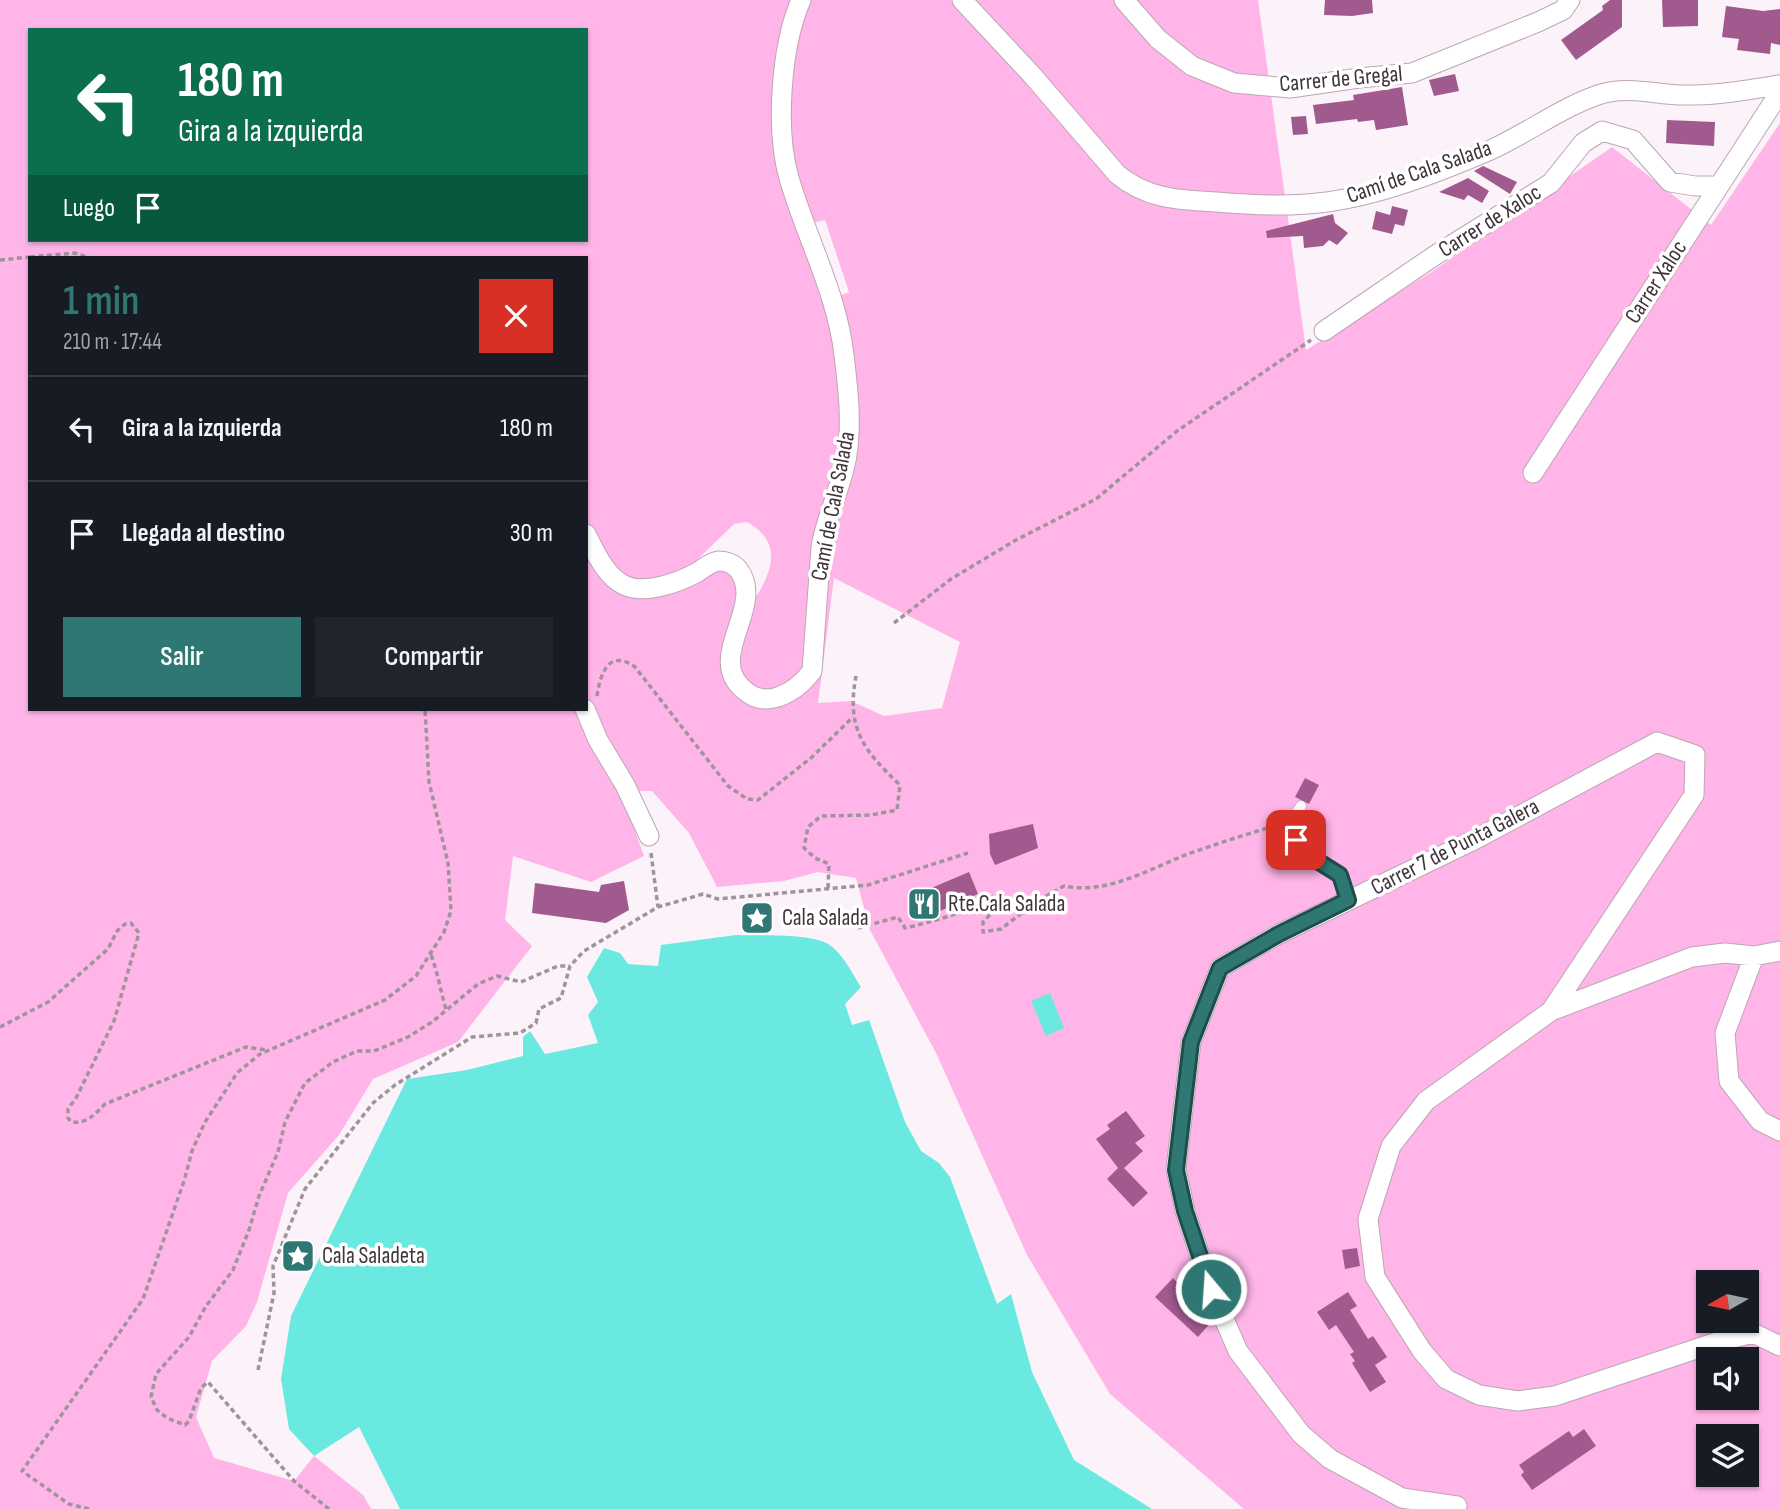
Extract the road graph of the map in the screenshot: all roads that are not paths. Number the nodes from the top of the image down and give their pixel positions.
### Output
1 (801, 0) edge
2 (962, 0) edge
3 (1124, 0) edge
4 (1570, 0) edge
5 (1780, 85) edge
6 (1780, 92) edge
7 (1718, 186) junction
8 (1324, 331) road end
9 (1533, 473) dead end
10 (588, 537) edge
11 (591, 704) edge
12 (1301, 806) dead end
13 (649, 836) road end
14 (1348, 900) junction
15 (1780, 951) edge
16 (1754, 956) junction
17 (1551, 1011) junction
18 (1780, 1131) edge
19 (1780, 1346) edge
20 (1457, 1506) dead end

1 - 10 street, Camí de Cala Salada
2 - 5 street, Camí de Cala Salada
3 - 4 street, Carrer de Gregal
6 - 7 street, Carrer Xaloc
7 - 8 street, Carrer de Xaloc
7 - 9 street, Carrer Xaloc
11 - 13 street
12 - 14 lane
14 - 17 street, Carrer 7 de Punta Galera
14 - 20 street, Carrer 7 de Punta Galera
15 - 16 street
16 - 17 street
16 - 18 street
17 - 19 street

